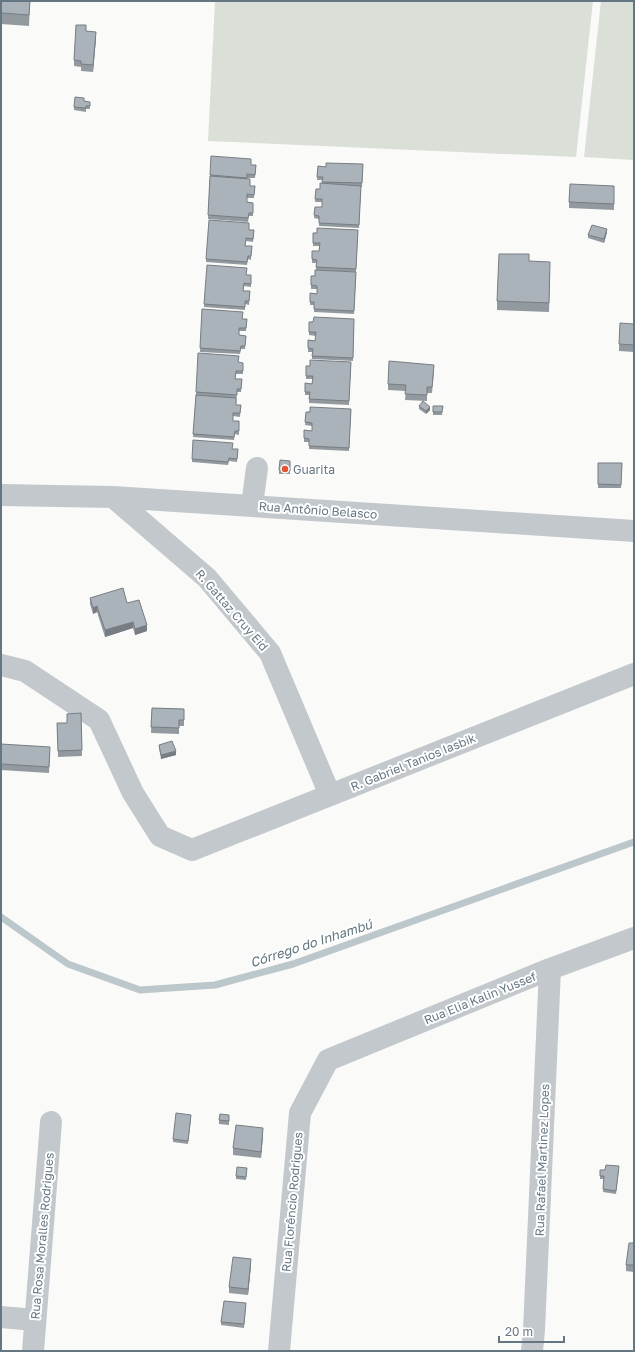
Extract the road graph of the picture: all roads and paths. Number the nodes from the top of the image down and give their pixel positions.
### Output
1 (257, 468) dead end
2 (1, 495) edge
3 (113, 497) junction
4 (252, 505) junction
5 (634, 531) edge
6 (1, 665) edge
7 (634, 674) edge
8 (330, 795) junction
9 (634, 938) edge
10 (550, 969) junction
11 (328, 1060) joint
12 (51, 1122) dead end
13 (1, 1317) edge
14 (35, 1320) junction
15 (33, 1351) edge
16 (279, 1351) edge
17 (532, 1351) edge

1 - 4 street
2 - 3 street, Rua Antônio Belasco
3 - 4 street, Rua Antônio Belasco
3 - 8 street, R. Gattaz Cruy Eid
4 - 5 street, Rua Antônio Belasco
6 - 8 street, R. Gabriel Tanios Iasbik
7 - 8 street, R. Gabriel Tanios Iasbik
9 - 10 street, Rua Elia Kalin Yussef
10 - 11 street, Rua Elia Kalin Yussef
10 - 17 street, Rua Rafael Martinez Lopes
11 - 16 street, Rua Florêncio Rodrigues
12 - 14 street, Rua Rosa Moralles Rodrigues
13 - 14 street
14 - 15 street, Rua Rosa Moralles Rodrigues

